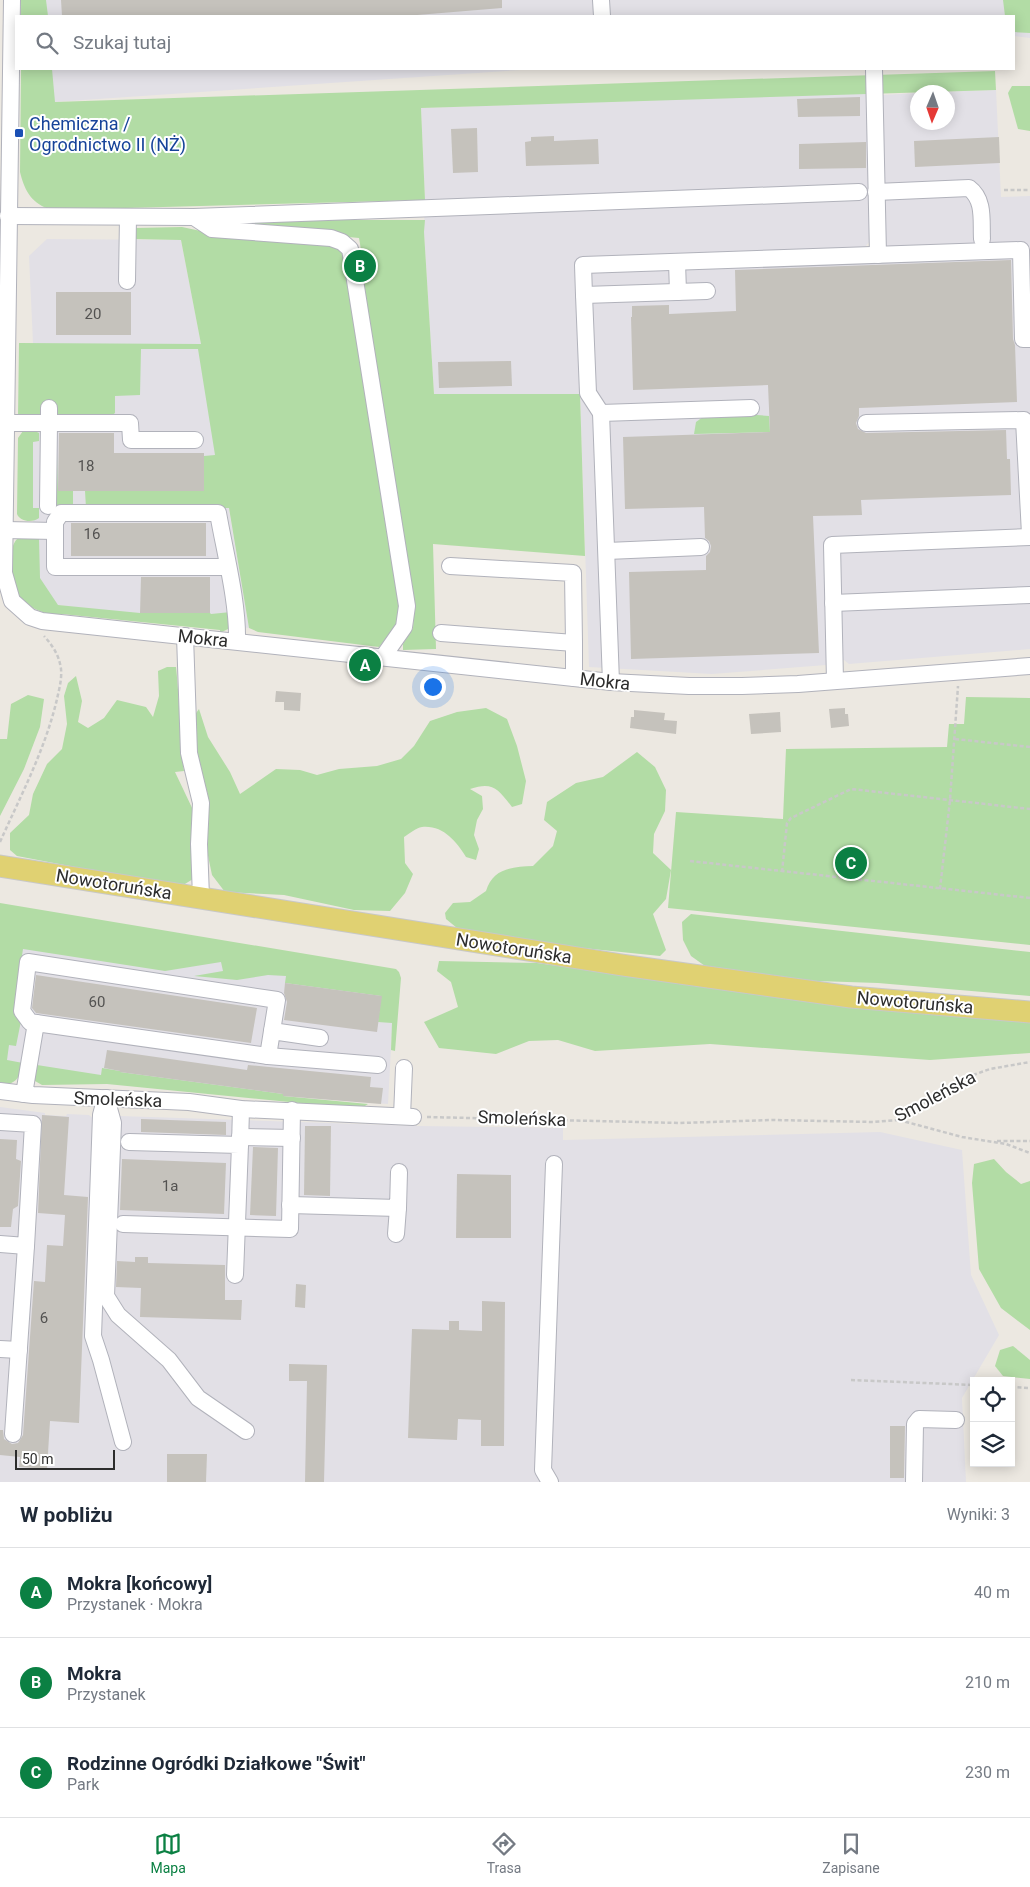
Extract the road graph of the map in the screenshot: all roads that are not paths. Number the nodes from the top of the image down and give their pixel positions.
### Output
1 (12, 0) edge
2 (601, 0) edge
3 (602, 15) edge
4 (6, 62) edge
5 (874, 70) edge
6 (859, 192) dead end
7 (876, 192) junction
8 (8, 216) junction
9 (194, 216) junction
10 (128, 217) junction
11 (982, 239) dead end
12 (878, 255) junction
13 (677, 262) junction
14 (127, 281) dead end
15 (707, 291) dead end
16 (678, 292) junction
17 (584, 295) junction
18 (1030, 339) edge
19 (751, 408) dead end
20 (601, 412) junction
21 (49, 416) junction
22 (6, 423) junction
23 (866, 423) dead end
24 (195, 440) dead end
25 (48, 506) dead end
26 (5, 530) junction
27 (55, 531) junction
28 (1030, 536) edge
29 (701, 547) dead end
30 (607, 551) junction
31 (450, 566) dead end
32 (227, 567) junction
33 (1030, 595) edge
34 (833, 603) junction
35 (441, 633) dead end
36 (185, 636) junction
37 (237, 641) junction
38 (574, 643) junction
39 (383, 657) junction
40 (1030, 666) edge
41 (574, 678) junction
42 (835, 681) junction
43 (611, 682) junction
44 (0, 866) edge
45 (201, 897) junction
46 (1030, 1012) edge
47 (36, 1023) junction
48 (272, 1031) junction
49 (320, 1038) dead end
50 (268, 1056) junction
51 (378, 1065) dead end
52 (404, 1068) dead end
53 (0, 1091) edge
54 (24, 1094) junction
55 (106, 1098) junction
56 (241, 1108) junction
57 (292, 1110) junction
58 (0, 1122) edge
59 (292, 1138) junction
60 (240, 1141) junction
61 (129, 1142) dead end
62 (554, 1164) dead end
63 (399, 1172) dead end
64 (290, 1205) junction
65 (398, 1208) junction
66 (123, 1224) dead end
67 (237, 1227) junction
68 (396, 1234) dead end
69 (0, 1244) edge
70 (26, 1246) junction
71 (235, 1275) dead end
72 (0, 1350) edge
73 (19, 1350) junction
74 (956, 1420) dead end
75 (246, 1431) dead end
76 (14, 1434) dead end
77 (123, 1442) dead end
78 (550, 1482) edge
79 (914, 1482) edge

1 - 4 street, Mokra
2 - 3 street
4 - 8 street, Mokra
5 - 7 street
6 - 9 street
7 - 11 street
7 - 12 street
8 - 10 street
8 - 22 street, Mokra
9 - 10 street
9 - 39 street
10 - 14 street
12 - 13 street
12 - 18 street
13 - 16 street
13 - 17 street
15 - 16 street
16 - 17 street
17 - 20 street
19 - 20 street
20 - 30 street
21 - 22 street
21 - 24 street
21 - 25 street
22 - 26 street, Mokra
23 - 28 street
26 - 27 street
26 - 36 street, Mokra
27 - 32 street
27 - 32 street
28 - 34 street
29 - 30 street
30 - 43 street
31 - 38 street
32 - 37 street
33 - 34 street
34 - 42 street
35 - 38 street
36 - 37 street, Mokra
36 - 45 street
37 - 39 street, Mokra
38 - 41 street
39 - 41 street, Mokra
40 - 42 street, Mokra
41 - 43 street, Mokra
42 - 43 street, Mokra
44 - 45 main road, Nowotoruńska
45 - 46 main road, Nowotoruńska
47 - 48 street
47 - 50 street
47 - 54 street
48 - 49 street
48 - 50 street
50 - 51 street
52 - 57 street, Smoleńska
53 - 54 street, Smoleńska
54 - 55 street, Smoleńska
55 - 56 street, Smoleńska
55 - 75 street
55 - 77 street
56 - 57 street, Smoleńska
56 - 60 street
57 - 59 street
58 - 70 street
59 - 60 street
59 - 64 street
60 - 61 street
60 - 67 street
62 - 78 street
63 - 65 street
64 - 65 street
64 - 67 street
65 - 68 street
66 - 67 street
67 - 71 street
69 - 70 street
70 - 73 street
72 - 73 street
73 - 76 street
74 - 79 street

